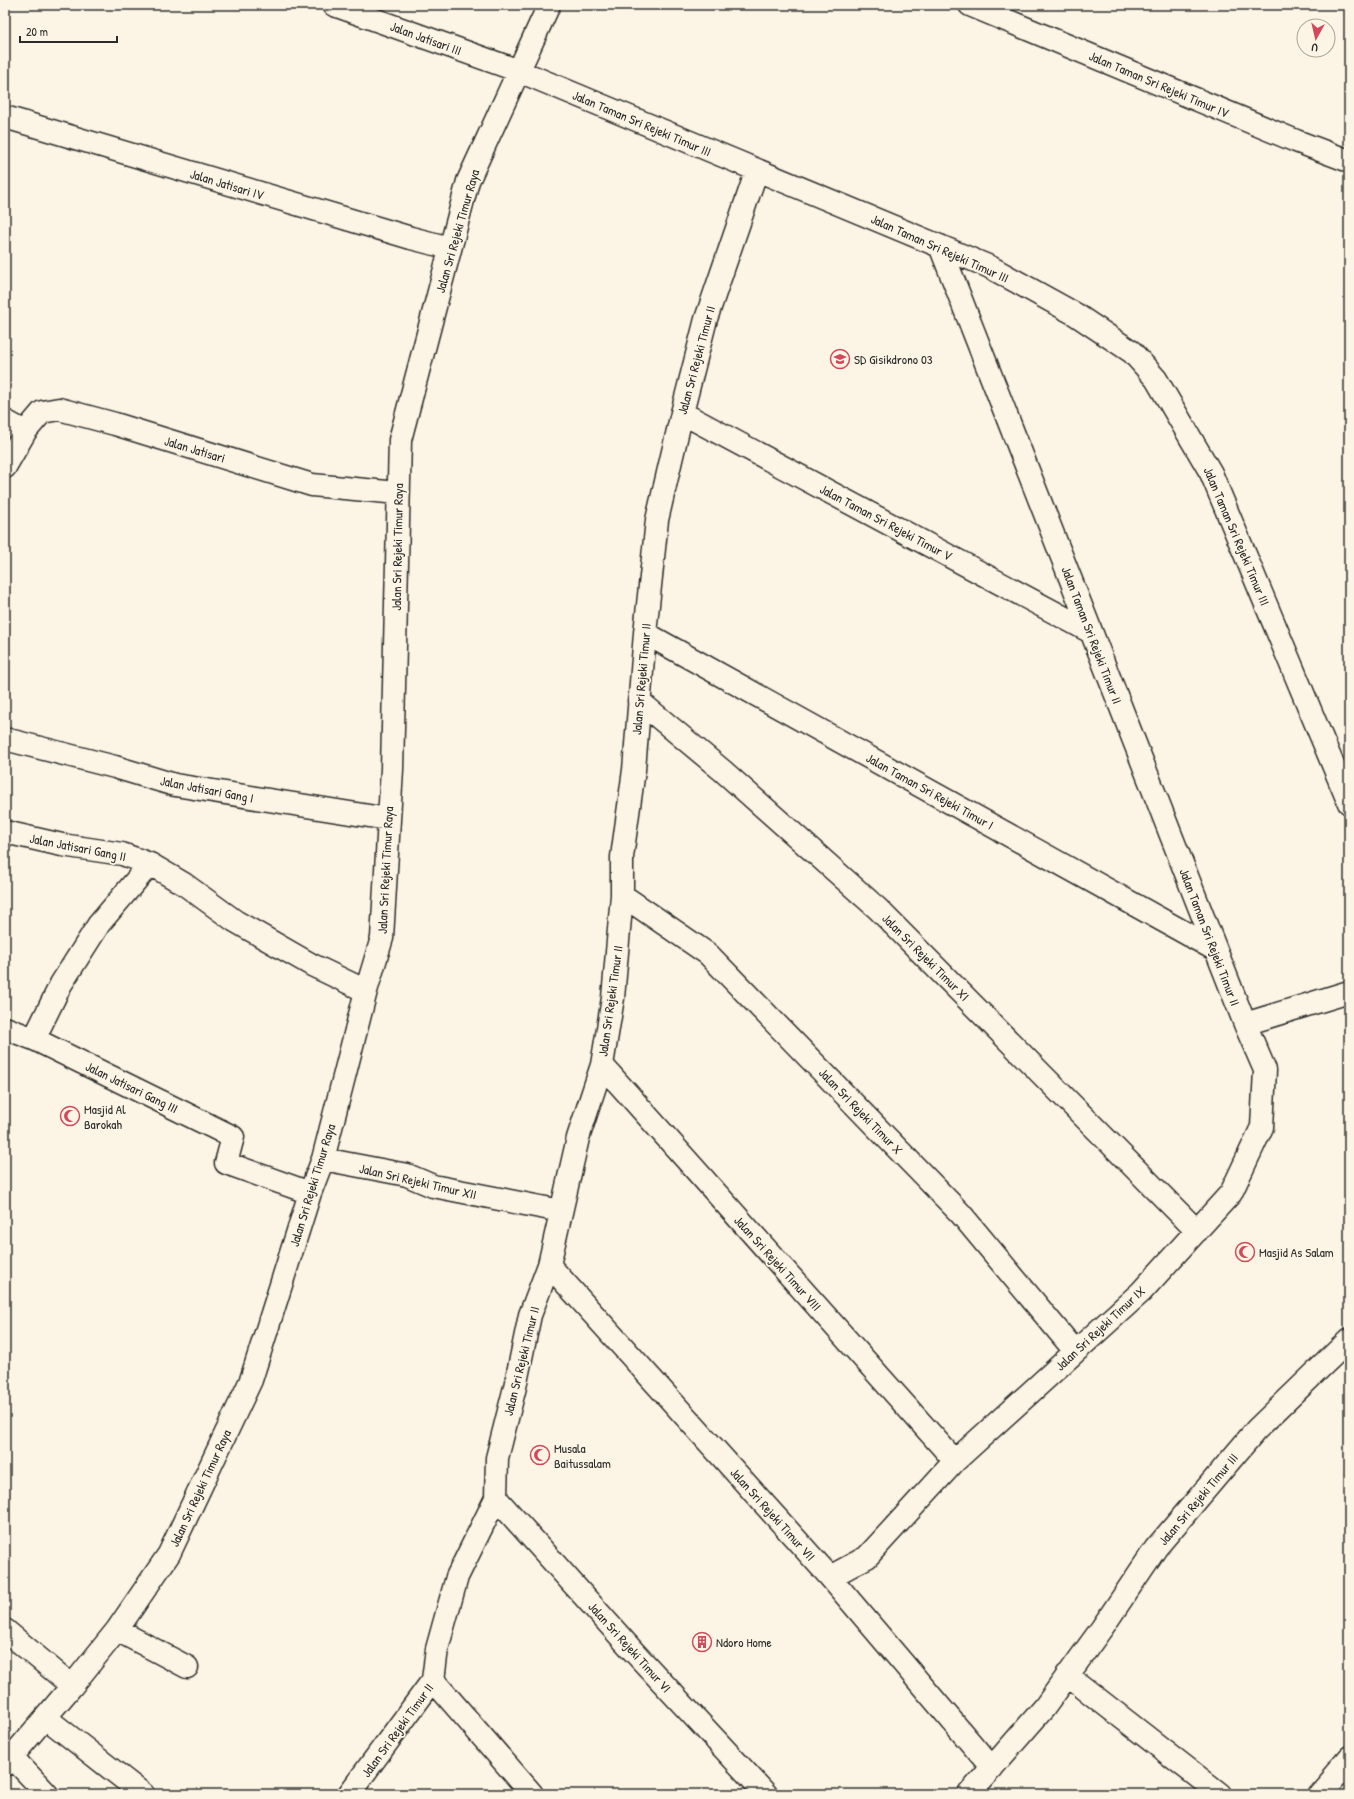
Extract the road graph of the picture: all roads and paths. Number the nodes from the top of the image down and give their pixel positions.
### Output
1 (334, 5) edge
2 (549, 5) edge
3 (970, 5) edge
4 (519, 72) junction
5 (5, 117) edge
6 (1349, 162) edge
7 (757, 170) junction
8 (940, 246) junction
9 (450, 248) junction
10 (682, 413) junction
11 (5, 421) edge
12 (25, 432) junction
13 (5, 467) edge
14 (398, 493) junction
15 (1091, 632) junction
16 (645, 633) junction
17 (639, 701) junction
18 (5, 739) edge
19 (1349, 803) edge
20 (388, 819) junction
21 (5, 832) edge
22 (150, 864) junction
23 (622, 895) junction
24 (1216, 950) junction
25 (366, 991) junction
26 (1349, 992) edge
27 (1245, 1024) junction
28 (5, 1028) edge
29 (34, 1039) junction
30 (602, 1064) junction
31 (323, 1159) junction
32 (310, 1193) junction
33 (561, 1211) junction
34 (1197, 1231) junction
35 (549, 1265) junction
36 (1349, 1340) edge
37 (1075, 1351) junction
38 (955, 1461) junction
39 (496, 1498) junction
40 (830, 1577) junction
41 (5, 1630) edge
42 (118, 1630) junction
43 (187, 1667) dead end
44 (1067, 1675) junction
45 (433, 1680) junction
46 (72, 1686) junction
47 (46, 1718) junction
48 (1349, 1759) edge
49 (9, 1761) edge
50 (992, 1768) junction
51 (47, 1794) edge
52 (143, 1794) edge
53 (349, 1794) edge
54 (532, 1794) edge
55 (766, 1794) edge
56 (969, 1794) edge
57 (1220, 1794) edge
58 (1319, 1794) edge

1 - 4 street, Jalan Jatisari III
2 - 4 street, Jalan Sri Rejeki Timur Raya
3 - 6 street, Jalan Taman Sri Rejeki Timur IV
4 - 7 street, Jalan Taman Sri Rejeki Timur III
4 - 9 street, Jalan Sri Rejeki Timur Raya
5 - 9 street, Jalan Jatisari IV
7 - 8 street, Jalan Taman Sri Rejeki Timur III
7 - 10 street, Jalan Sri Rejeki Timur II
8 - 15 street, Jalan Taman Sri Rejeki Timur II
8 - 19 street, Jalan Taman Sri Rejeki Timur III
9 - 14 street, Jalan Sri Rejeki Timur Raya
10 - 15 street, Jalan Taman Sri Rejeki Timur V
10 - 16 street, Jalan Sri Rejeki Timur II
11 - 12 street
12 - 13 street, Jalan Jatisari
12 - 14 street, Jalan Jatisari
14 - 20 street, Jalan Sri Rejeki Timur Raya
15 - 24 street, Jalan Taman Sri Rejeki Timur II
16 - 17 street, Jalan Sri Rejeki Timur II
16 - 24 street, Jalan Taman Sri Rejeki Timur I
17 - 23 street, Jalan Sri Rejeki Timur II
17 - 34 street, Jalan Sri Rejeki Timur XI
18 - 20 street, Jalan Jatisari Gang I
20 - 25 street, Jalan Sri Rejeki Timur Raya
21 - 22 street, Jalan Jatisari Gang II
22 - 25 street, Jalan Jatisari Gang II
22 - 29 street
23 - 30 street, Jalan Sri Rejeki Timur II
23 - 37 street, Jalan Sri Rejeki Timur X
24 - 27 street, Jalan Taman Sri Rejeki Timur II
25 - 31 street, Jalan Sri Rejeki Timur Raya
26 - 27 street
27 - 34 street, Jalan Sri Rejeki Timur IX
28 - 29 street, Jalan Jatisari Gang III
29 - 32 street, Jalan Jatisari Gang III
30 - 33 street, Jalan Sri Rejeki Timur II
30 - 38 street, Jalan Sri Rejeki Timur VIII
31 - 32 street, Jalan Sri Rejeki Timur Raya
31 - 33 street, Jalan Sri Rejeki Timur XII
32 - 42 street, Jalan Sri Rejeki Timur Raya
33 - 35 street, Jalan Sri Rejeki Timur II
34 - 37 street, Jalan Sri Rejeki Timur IX
35 - 39 street, Jalan Sri Rejeki Timur II
35 - 40 street, Jalan Sri Rejeki Timur VII
36 - 44 street, Jalan Sri Rejeki Timur III
37 - 38 street, Jalan Sri Rejeki Timur IX
38 - 40 street, Jalan Sri Rejeki Timur IX
39 - 45 street, Jalan Sri Rejeki Timur II
39 - 55 street, Jalan Sri Rejeki Timur VI
40 - 50 street, Jalan Sri Rejeki Timur VII
41 - 46 street
42 - 43 street
42 - 46 street, Jalan Sri Rejeki Timur Raya
44 - 50 street, Jalan Sri Rejeki Timur III
44 - 57 street
45 - 53 street, Jalan Sri Rejeki Timur II
45 - 54 street
46 - 47 street, Jalan Sri Rejeki Timur Raya
47 - 49 street, Jalan Sri Rejeki Timur Raya
47 - 52 street
48 - 58 street
49 - 51 street
50 - 56 street, Jalan Sri Rejeki Timur III

